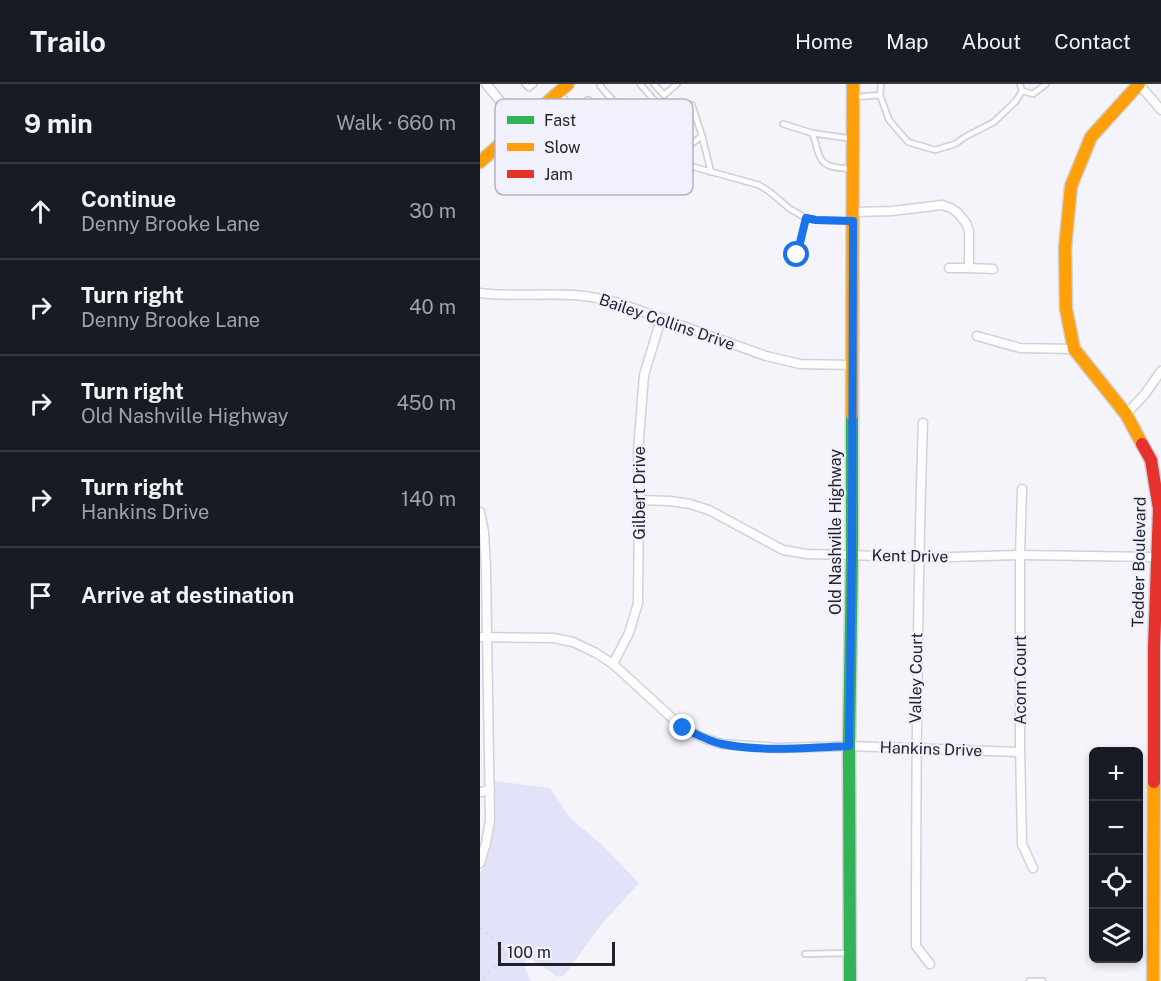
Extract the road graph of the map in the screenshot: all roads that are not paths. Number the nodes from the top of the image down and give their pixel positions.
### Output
1 (498, 84) edge
2 (525, 84) edge
3 (534, 84) edge
4 (601, 84) edge
5 (640, 84) edge
6 (654, 84) edge
7 (677, 84) edge
8 (881, 84) edge
9 (1020, 84) edge
10 (1046, 84) edge
11 (1139, 84) edge
12 (488, 87) edge
13 (565, 87) edge
14 (853, 91) edge
15 (1022, 91) junction
16 (880, 95) junction
17 (498, 99) edge
18 (551, 99) edge
19 (612, 99) edge
20 (653, 99) edge
21 (693, 108) edge
22 (1161, 110) edge
23 (783, 124) dead end
24 (812, 133) junction
25 (702, 136) junction
26 (853, 139) junction
27 (693, 143) edge
28 (495, 148) edge
29 (480, 162) edge
30 (693, 167) edge
31 (853, 169) junction
32 (711, 172) junction
33 (853, 216) junction
34 (806, 218) junction
35 (797, 255) dead end
36 (949, 268) dead end
37 (969, 268) junction
38 (993, 269) dead end
39 (480, 293) edge
40 (661, 319) junction
41 (977, 336) dead end
42 (1074, 349) junction
43 (853, 365) junction
44 (1161, 371) edge
45 (1126, 414) junction
46 (923, 423) dead end
47 (1022, 489) dead end
48 (639, 500) junction
49 (1160, 509) edge
50 (480, 512) edge
51 (852, 555) junction
52 (1020, 555) junction
53 (1156, 557) junction
54 (918, 558) junction
55 (484, 637) edge
56 (1158, 648) edge
57 (613, 664) junction
58 (849, 746) junction
59 (915, 748) junction
60 (1020, 752) junction
61 (490, 790) junction
62 (480, 792) edge
63 (480, 863) edge
64 (1033, 868) dead end
65 (850, 953) junction
66 (805, 954) dead end
67 (930, 964) dead end
68 (850, 981) edge
69 (1029, 981) edge
70 (1043, 981) edge
71 (1154, 981) edge

1 - 12 lane
2 - 3 lane
4 - 19 lane
5 - 20 lane
6 - 7 lane
8 - 16 lane
9 - 15 lane
10 - 15 lane
11 - 22 street
11 - 42 street, Tedder Boulevard
12 - 17 street
13 - 18 street
14 - 16 lane
14 - 26 street, Old Nashville Highway
15 - 16 lane
21 - 25 lane
23 - 24 lane
24 - 26 lane
24 - 31 lane
25 - 27 lane
25 - 32 lane
26 - 31 street, Old Nashville Highway
28 - 29 street
30 - 32 lane
31 - 33 street, Old Nashville Highway
32 - 34 lane
33 - 34 lane
33 - 37 street
33 - 43 street, Old Nashville Highway
34 - 35 lane
36 - 37 street
37 - 38 street
39 - 40 street, Bailey Collins Drive
40 - 43 street, Bailey Collins Drive
40 - 48 street, Gilbert Drive
41 - 42 street
42 - 45 street, Tedder Boulevard
43 - 51 street, Old Nashville Highway
44 - 45 street
45 - 49 street, Tedder Boulevard
46 - 54 street, Valley Court
47 - 52 street, Acorn Court
48 - 51 street, Kent Drive
48 - 57 street, Gilbert Drive
49 - 53 street, Tedder Boulevard
50 - 55 street
51 - 54 street, Kent Drive
51 - 58 street, Old Nashville Highway
52 - 53 street, Kent Drive
52 - 54 street, Kent Drive
52 - 60 street, Acorn Court
53 - 56 street, Tedder Boulevard
54 - 59 street, Valley Court
55 - 57 street, Hankins Drive
55 - 61 street
56 - 71 street, Tedder Boulevard
57 - 58 street, Hankins Drive
58 - 59 street, Hankins Drive
58 - 65 street, Old Nashville Highway
59 - 60 street, Hankins Drive
59 - 67 street, Valley Court
60 - 64 street, Acorn Court
61 - 62 street
61 - 63 street
65 - 66 lane
65 - 68 street, Old Nashville Highway
69 - 70 lane

